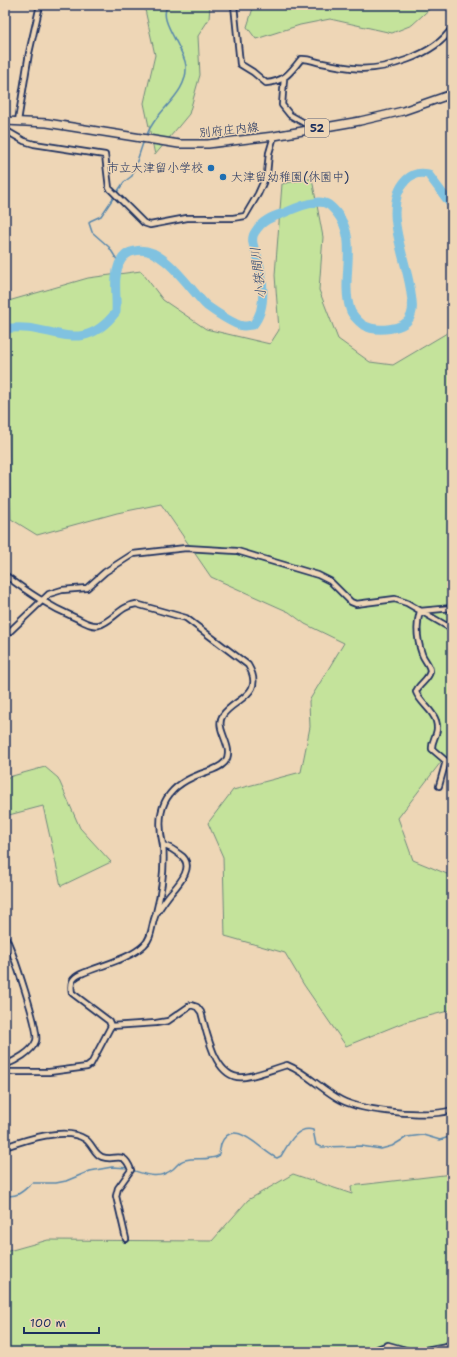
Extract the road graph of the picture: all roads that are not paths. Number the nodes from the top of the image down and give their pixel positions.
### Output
1 (40, 5) edge
2 (234, 5) edge
3 (452, 28) edge
4 (284, 79) junction
5 (452, 94) edge
6 (5, 121) edge
7 (18, 121) junction
8 (315, 129) junction
9 (5, 130) edge
10 (274, 136) junction
11 (5, 575) edge
12 (41, 602) junction
13 (452, 608) edge
14 (420, 611) junction
15 (452, 629) edge
16 (5, 636) edge
17 (439, 786) dead end
18 (163, 845) junction
19 (155, 916) junction
20 (5, 936) edge
21 (111, 1026) junction
22 (5, 1065) edge
23 (5, 1072) edge
24 (452, 1110) edge
25 (5, 1147) edge
26 (126, 1239) dead end
27 (452, 1345) edge
28 (369, 1352) edge
29 (414, 1352) edge

1 - 7 street
2 - 4 street
3 - 4 street
4 - 8 street
5 - 8 main road, 別府庄内線 / 52
6 - 7 main road, 別府庄内線 / 52
7 - 10 main road, 別府庄内線 / 52
8 - 10 main road, 別府庄内線 / 52
9 - 10 street
11 - 12 street
12 - 14 street
12 - 16 street
12 - 18 street
13 - 14 street
14 - 15 street
14 - 17 street
18 - 19 street
18 - 19 street
19 - 21 street
20 - 22 street
21 - 23 street
21 - 24 street
25 - 26 street
27 - 29 street
28 - 29 street

